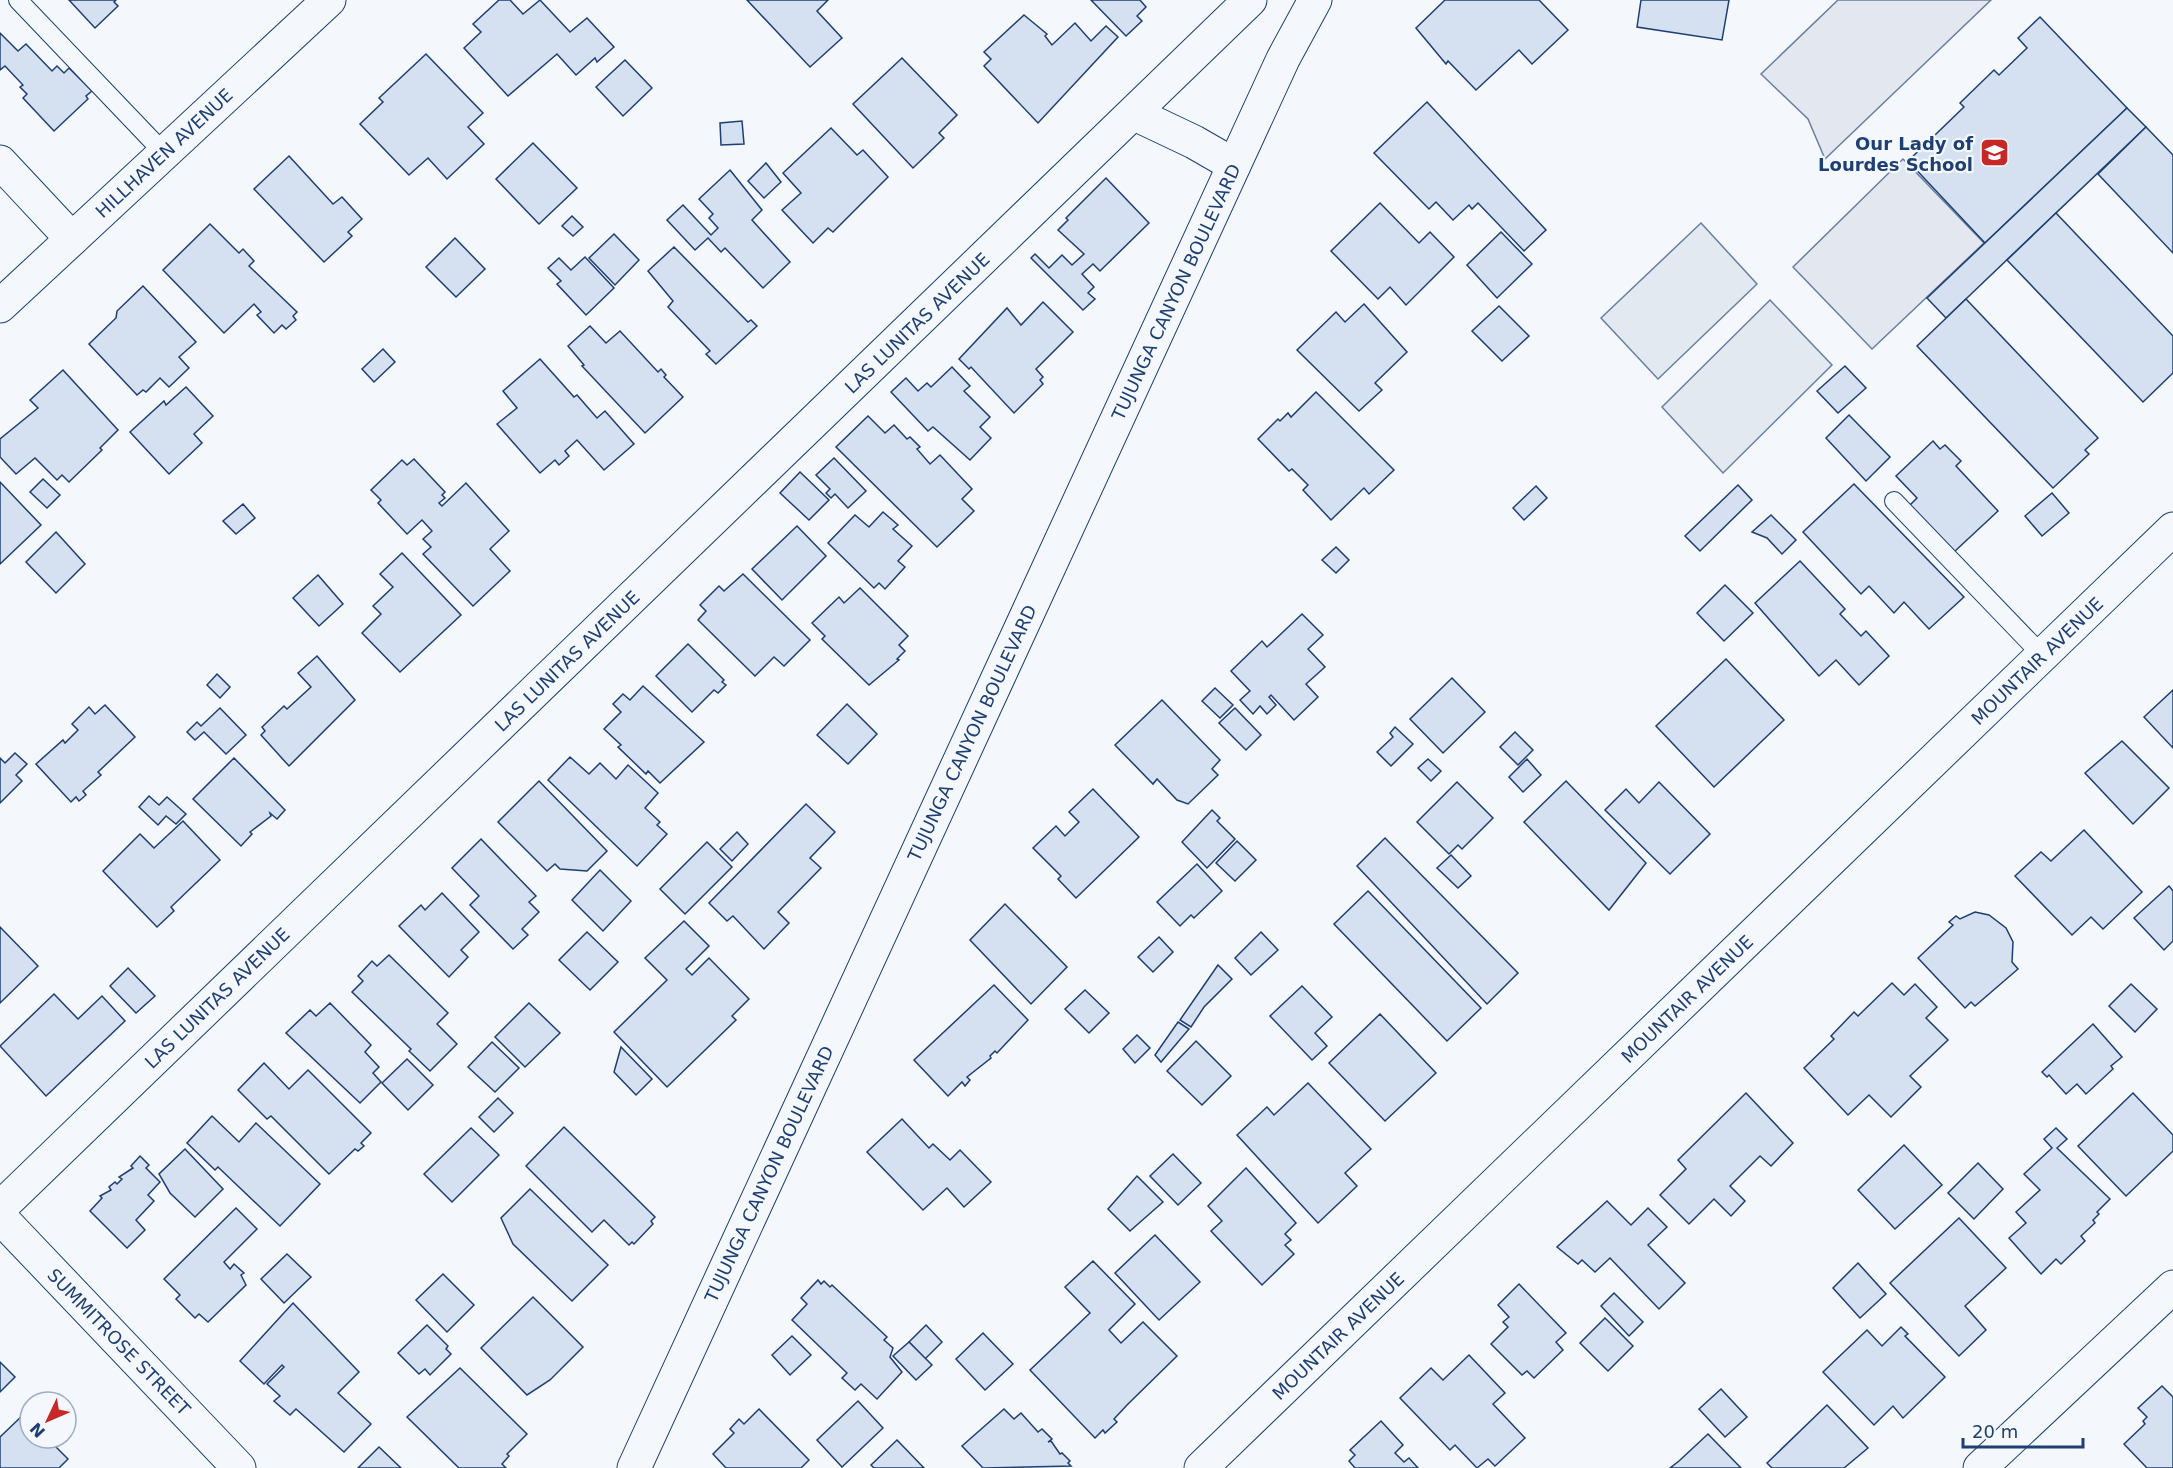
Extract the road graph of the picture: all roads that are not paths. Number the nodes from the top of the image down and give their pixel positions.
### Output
1 (18, 0) edge
2 (329, 0) edge
3 (1250, 0) edge
4 (1315, 0) edge
5 (1135, 114) junction
6 (164, 153) junction
7 (0, 162) edge
8 (1234, 165) junction
9 (72, 239) junction
10 (0, 306) edge
11 (1894, 501) dead end
12 (2173, 529) edge
13 (2042, 655) junction
14 (0, 1208) edge
15 (0, 1217) edge
16 (2173, 1287) edge
17 (234, 1466) edge
18 (634, 1468) edge
19 (1201, 1468) edge
20 (1980, 1468) edge

1 - 6 lane
2 - 6 street, HILLHAVEN AVENUE
3 - 5 street, LAS LUNITAS AVENUE
4 - 8 street, TUJUNGA CANYON BOULEVARD
5 - 8 street
5 - 14 street, LAS LUNITAS AVENUE
6 - 9 street, HILLHAVEN AVENUE
7 - 9 street
8 - 18 street, TUJUNGA CANYON BOULEVARD
9 - 10 street, HILLHAVEN AVENUE
11 - 13 lane
12 - 13 street, MOUNTAIR AVENUE
13 - 19 street, MOUNTAIR AVENUE
15 - 17 street, SUMMITROSE STREET
16 - 20 street

